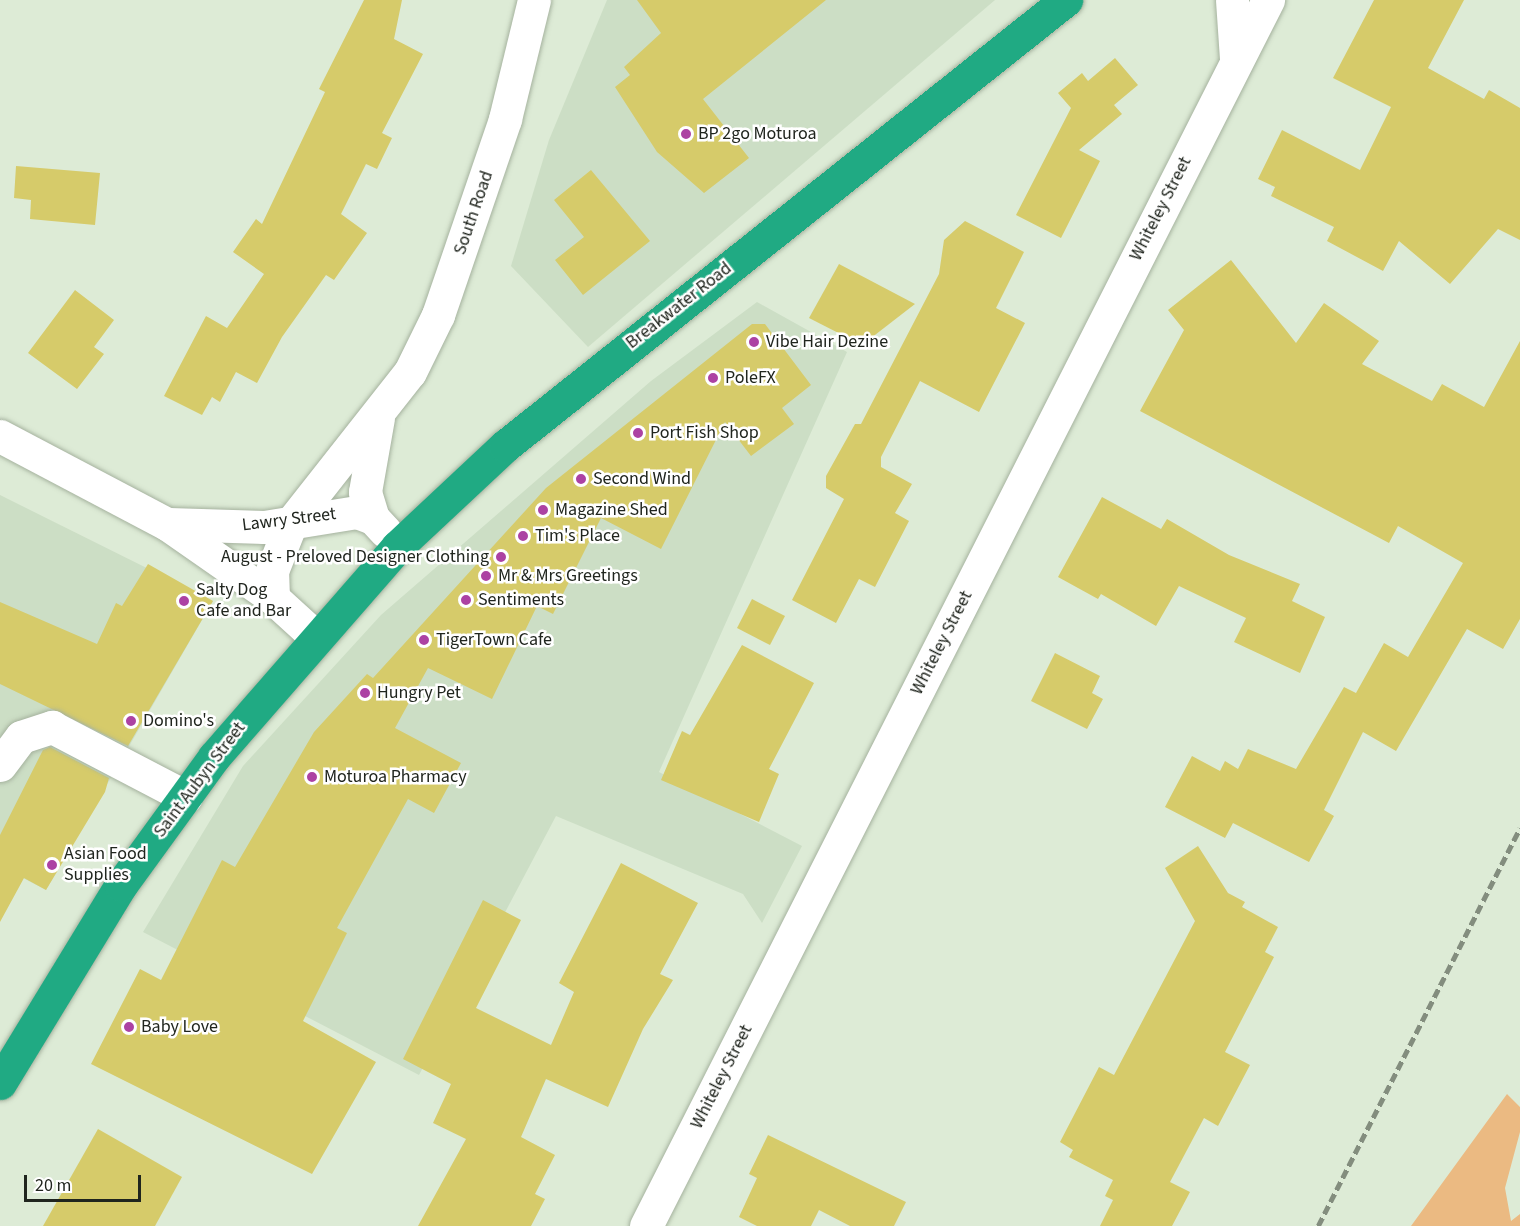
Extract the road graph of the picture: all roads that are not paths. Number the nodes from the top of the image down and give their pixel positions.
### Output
1 (534, 0) edge
2 (1066, 0) edge
3 (1232, 0) edge
4 (1268, 0) edge
5 (1236, 60) junction
6 (380, 411) junction
7 (0, 436) edge
8 (373, 518) junction
9 (291, 523) junction
10 (167, 524) junction
11 (397, 547) junction
12 (273, 598) junction
13 (317, 638) junction
14 (0, 765) edge
15 (186, 797) junction
16 (0, 1083) edge
17 (646, 1226) edge

1 - 6 street, South Road
2 - 11 highway, Breakwater Road
3 - 5 street
4 - 5 street, Whiteley Street
5 - 17 street, Whiteley Street
6 - 8 street, South Road
6 - 9 street, South Road
7 - 10 street, Lawry Street
8 - 9 street, Lawry Street
8 - 11 street
9 - 10 street, Lawry Street
9 - 12 street, South Road
10 - 12 street, Lawry Street
11 - 13 highway, Breakwater Road
12 - 13 street, Lawry Street
13 - 15 highway, Saint Aubyn Street
14 - 15 street
15 - 16 highway, Saint Aubyn Street

